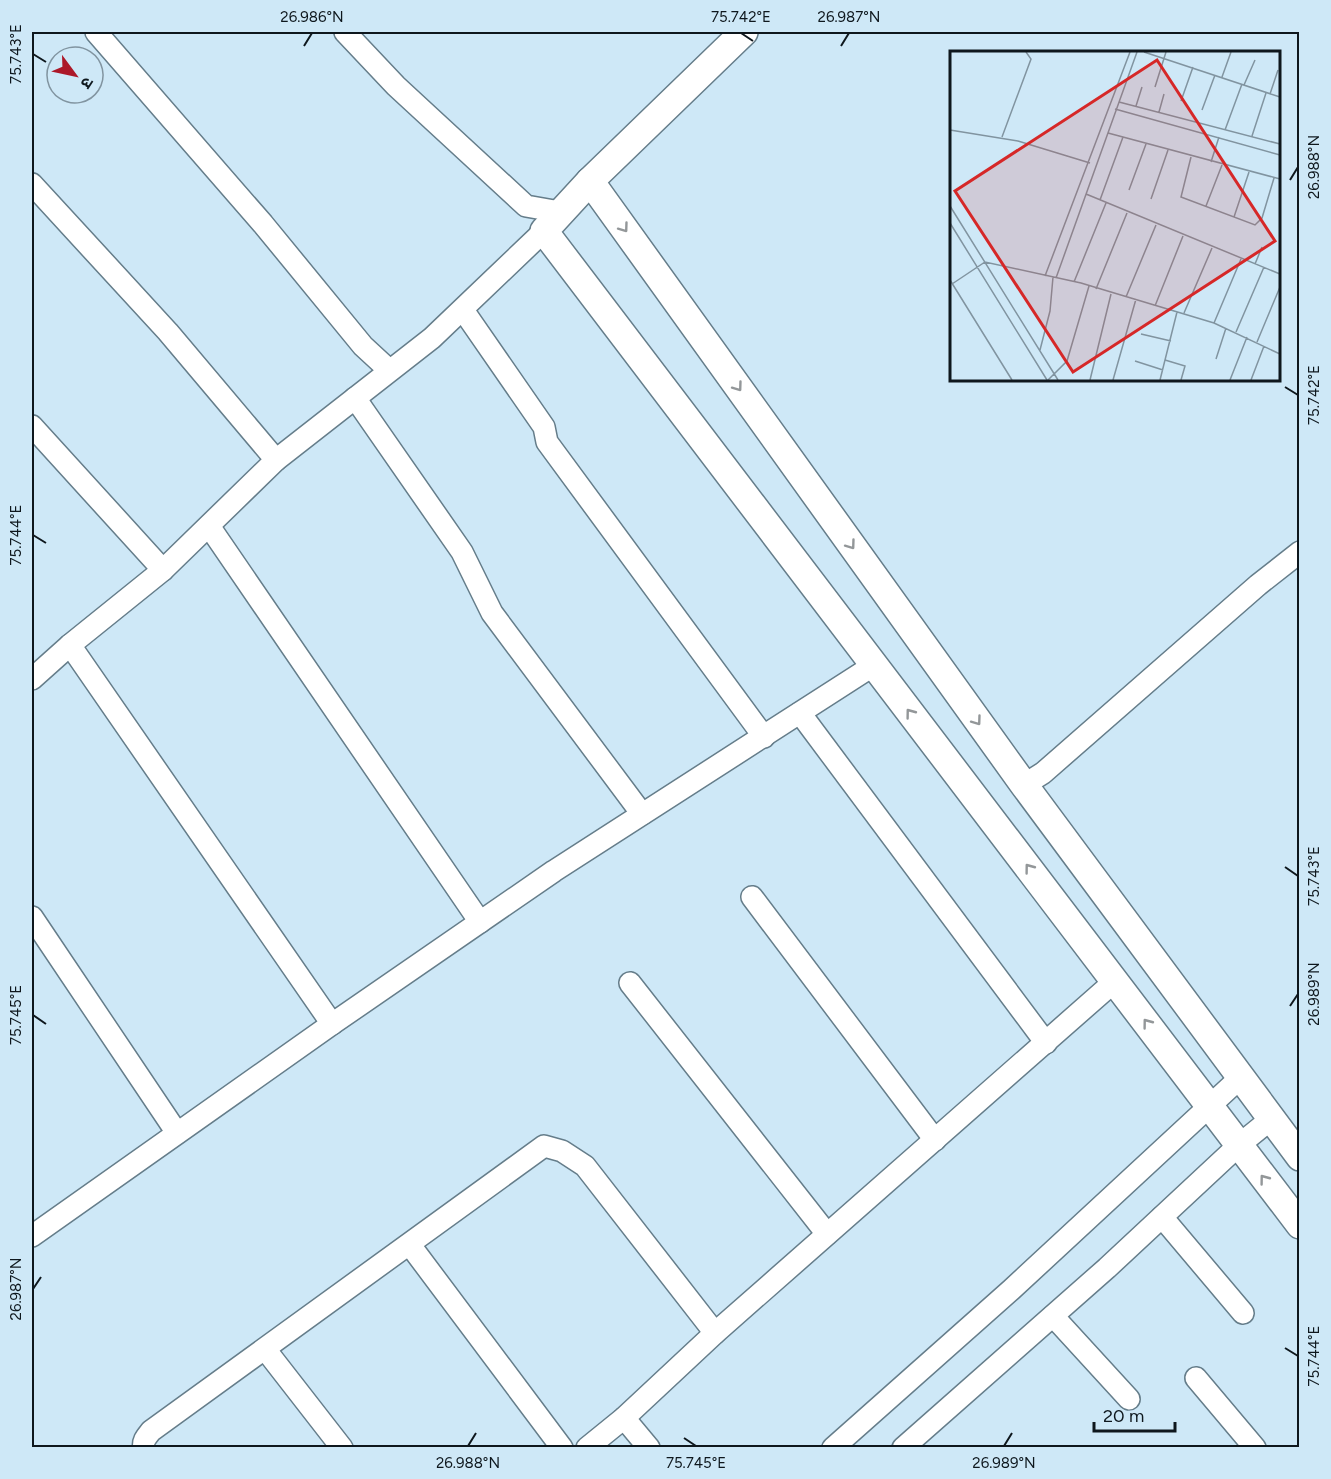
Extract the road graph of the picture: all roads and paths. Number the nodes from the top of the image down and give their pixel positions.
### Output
1 (96, 32) edge
2 (345, 32) edge
3 (744, 32) edge
4 (590, 181) junction
5 (32, 184) edge
6 (552, 222) junction
7 (464, 310) junction
8 (389, 370) junction
9 (355, 398) junction
10 (32, 426) edge
11 (276, 460) junction
12 (209, 526) junction
13 (1299, 552) edge
14 (164, 570) junction
15 (70, 645) junction
16 (874, 665) junction
17 (32, 679) edge
18 (800, 713) junction
19 (764, 737) junction
20 (1024, 786) junction
21 (642, 814) junction
22 (752, 897) dead end
23 (32, 917) edge
24 (480, 922) junction
25 (1115, 981) junction
26 (630, 983) dead end
27 (332, 1024) junction
28 (1046, 1043) junction
29 (1241, 1077) junction
30 (1210, 1106) junction
31 (1271, 1119) junction
32 (177, 1133) junction
33 (935, 1140) junction
34 (1239, 1145) junction
35 (1299, 1157) edge
36 (1162, 1217) junction
37 (1299, 1225) edge
38 (827, 1234) junction
39 (32, 1236) edge
40 (410, 1245) junction
41 (1243, 1313) dead end
42 (1053, 1316) junction
43 (715, 1333) junction
44 (265, 1349) junction
45 (1196, 1378) dead end
46 (1129, 1399) dead end
47 (624, 1418) junction
48 (144, 1448) edge
49 (342, 1448) edge
50 (562, 1448) edge
51 (587, 1448) edge
52 (649, 1448) edge
53 (833, 1448) edge
54 (903, 1448) edge
55 (1255, 1448) edge

1 - 8 street
2 - 6 street
3 - 4 street
4 - 6 street
4 -> 20 street
5 - 11 street
6 - 7 street
6 - 16 street
7 - 8 street
7 - 19 street
8 - 9 street
9 - 11 street
9 - 21 street
10 - 14 street
11 - 12 street
12 - 14 street
12 - 24 street
13 - 20 street
14 - 15 street
15 - 17 street
15 - 27 street
16 - 18 street
25 -> 16 street
18 - 19 street
18 - 28 street
19 - 21 street
20 - 29 street
21 - 24 street
22 - 33 street
23 - 32 street
24 - 27 street
25 - 28 street
30 -> 25 street
26 - 38 street
27 - 32 street
28 - 33 street
29 - 30 street
29 - 31 street
30 - 34 street
30 - 53 street
31 - 34 street
31 - 35 street
32 - 39 street
33 - 38 street
34 - 36 street
37 -> 34 street
36 - 41 street
36 - 42 street
38 - 43 street
40 - 43 street
40 - 44 street
40 - 50 street
42 - 46 street
42 - 54 street
43 - 47 street
44 - 48 street
44 - 49 street
45 - 55 street
47 - 51 street
47 - 52 street

